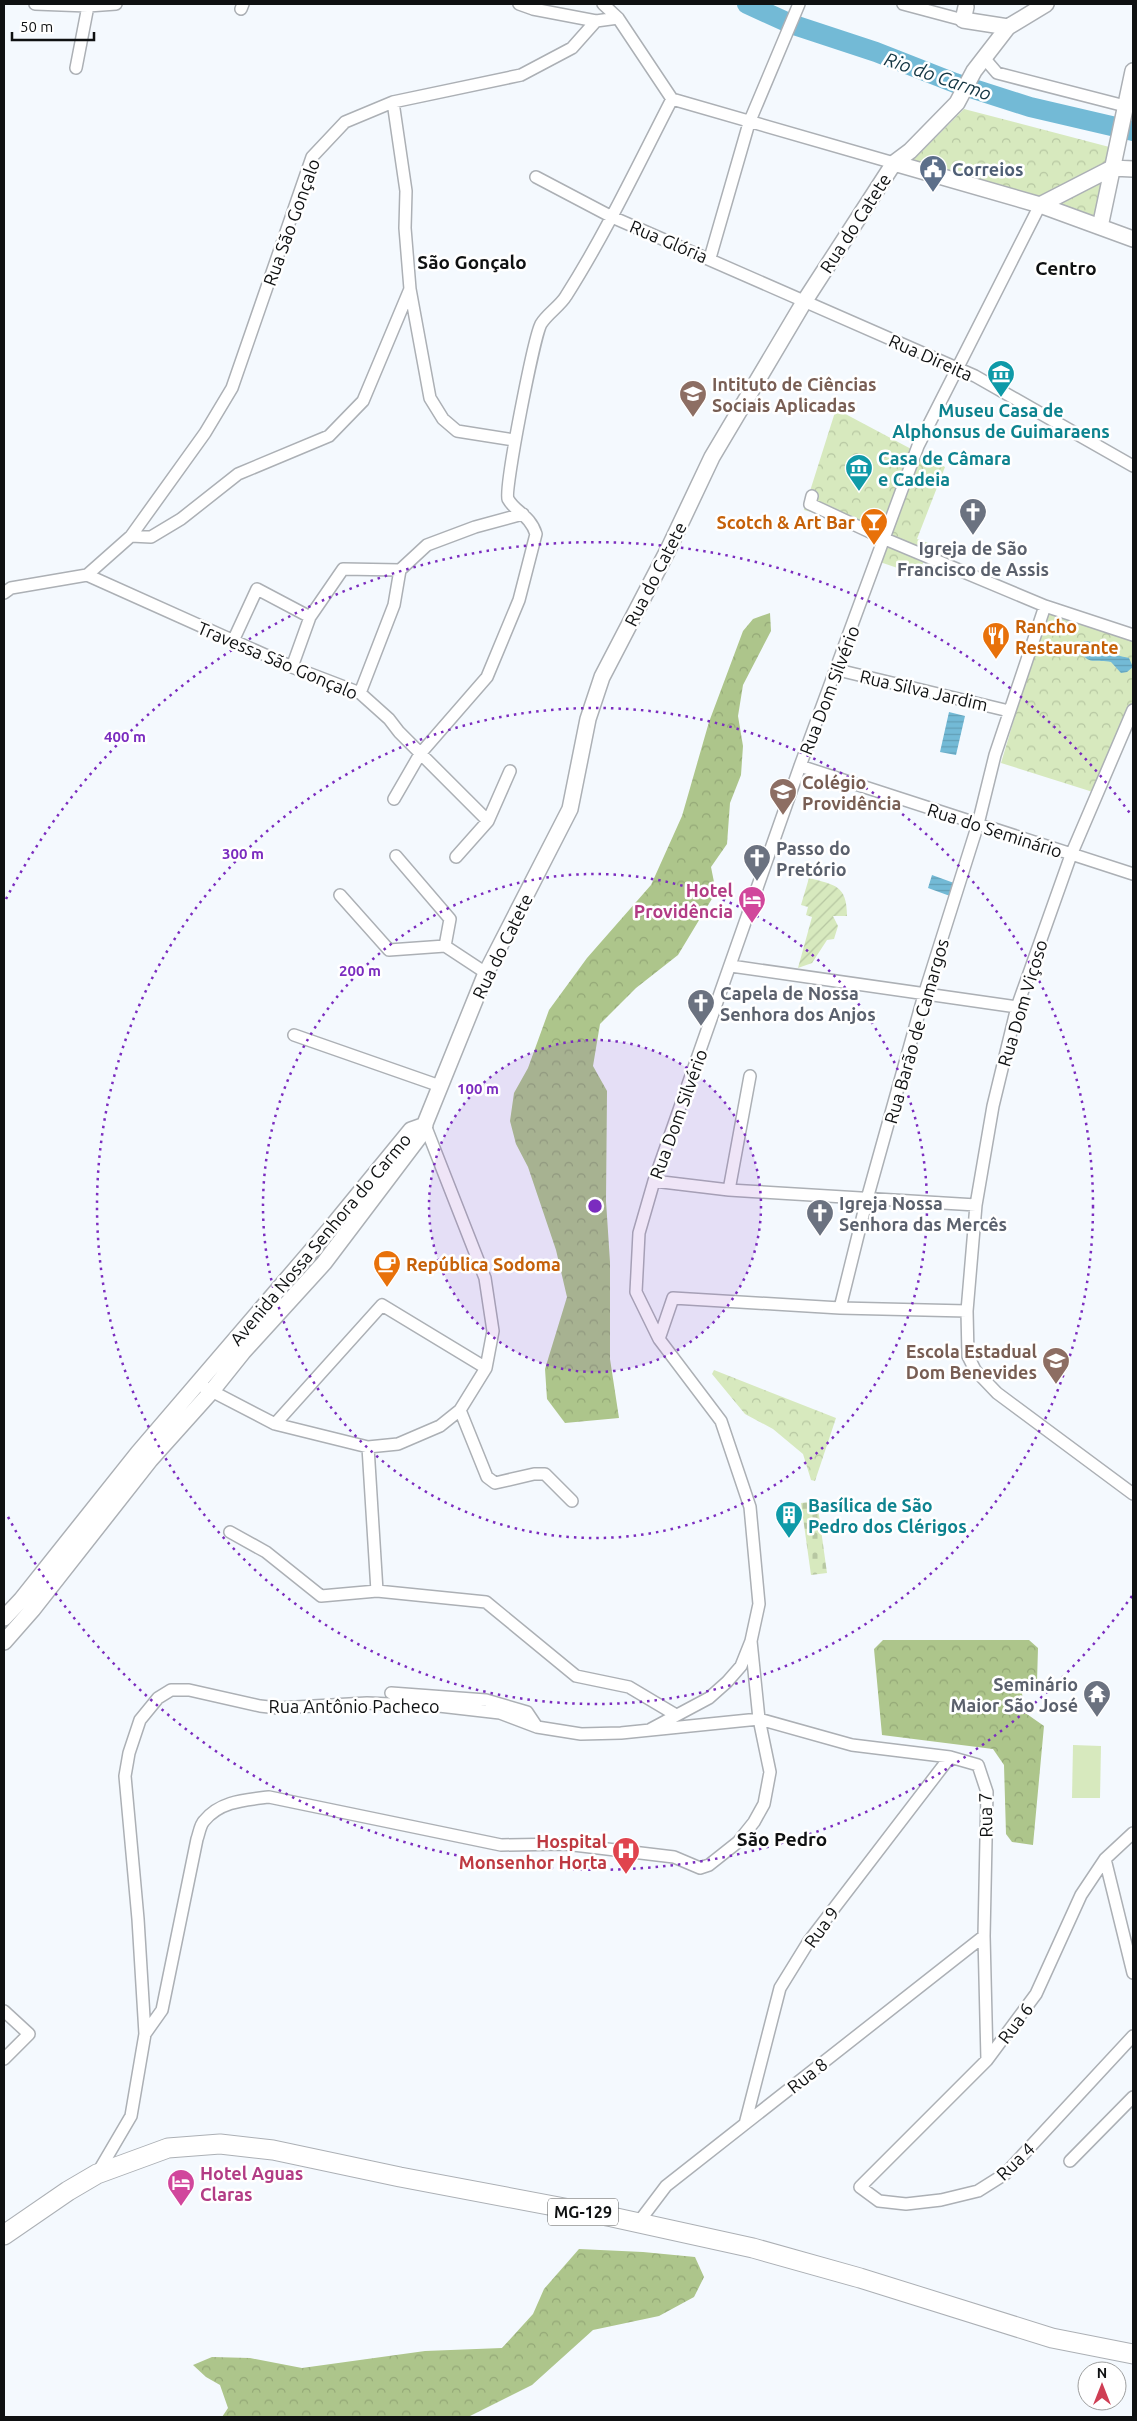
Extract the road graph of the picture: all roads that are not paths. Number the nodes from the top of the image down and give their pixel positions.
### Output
1 (34, 4) edge
2 (116, 4) edge
3 (519, 4) edge
4 (603, 4) edge
5 (799, 4) edge
6 (903, 4) edge
7 (1046, 4) edge
8 (88, 6) junction
9 (965, 14) joint
10 (618, 18) junction
11 (596, 21) junction
12 (1008, 27) junction
13 (985, 59) junction
14 (76, 68) dead end
15 (1133, 71) edge
16 (672, 99) junction
17 (393, 102) junction
18 (1124, 110) junction
19 (748, 122) junction
20 (894, 162) junction
21 (1112, 168) junction
22 (1133, 169) edge
23 (536, 176) dead end
24 (1040, 205) junction
25 (612, 216) junction
26 (1100, 227) junction
27 (1133, 239) edge
28 (710, 258) junction
29 (410, 288) junction
30 (804, 302) junction
31 (956, 368) junction
32 (514, 440) junction
33 (1133, 466) edge
34 (812, 496) dead end
35 (523, 514) junction
36 (131, 536) junction
37 (885, 539) junction
38 (400, 570) junction
39 (87, 575) junction
40 (4, 593) edge
41 (1045, 606) junction
42 (310, 617) junction
43 (1133, 635) edge
44 (233, 641) junction
45 (292, 667) junction
46 (838, 670) junction
47 (360, 693) junction
48 (1133, 710) edge
49 (1010, 711) junction
50 (1129, 734) edge
51 (420, 754) junction
52 (800, 766) junction
53 (510, 771) dead end
54 (394, 799) dead end
55 (488, 821) junction
56 (978, 824) junction
57 (1071, 855) junction
58 (396, 856) dead end
59 (456, 857) dead end
60 (1133, 874) edge
61 (340, 895) dead end
62 (444, 946) junction
63 (731, 966) junction
64 (486, 973) junction
65 (924, 995) junction
66 (1017, 1007) junction
67 (294, 1035) dead end
68 (750, 1076) dead end
69 (440, 1086) junction
70 (425, 1125) junction
71 (654, 1181) junction
72 (729, 1190) junction
73 (868, 1199) junction
74 (976, 1205) junction
75 (310, 1252) junction
76 (324, 1263) junction
77 (840, 1308) junction
78 (967, 1311) junction
79 (659, 1339) junction
80 (486, 1368) junction
81 (198, 1384) junction
82 (211, 1392) junction
83 (704, 1398) joint
84 (460, 1410) junction
85 (275, 1424) junction
86 (368, 1448) junction
87 (144, 1457) junction
88 (1133, 1494) edge
89 (572, 1501) dead end
90 (230, 1532) dead end
91 (63, 1557) junction
92 (377, 1591) junction
93 (4, 1618) edge
94 (752, 1641) junction
95 (4, 1642) edge
96 (391, 1693) dead end
97 (676, 1715) junction
98 (759, 1719) junction
99 (537, 1727) junction
100 (651, 1729) junction
101 (950, 1757) junction
102 (1133, 1832) edge
103 (1106, 1859) junction
104 (984, 1936) junction
105 (1133, 1973) edge
106 (4, 2011) edge
107 (146, 2034) junction
108 (1133, 2036) edge
109 (4, 2059) edge
110 (987, 2060) junction
111 (1133, 2097) edge
112 (744, 2124) junction
113 (1070, 2161) dead end
114 (98, 2174) junction
115 (860, 2187) joint
116 (638, 2223) junction
117 (4, 2235) edge
118 (1133, 2354) edge

1 - 8 street
2 - 8 street
3 - 11 street
4 - 10 street
5 - 19 street
6 - 9 street
7 - 12 street
8 - 14 street
9 - 12 street
10 - 11 street
10 - 16 street
11 - 17 street, Rua São Gonçalo
12 - 13 street, Rua do Catete
13 - 18 street
13 - 20 street, Rua do Catete
15 - 18 street
16 - 19 street
16 - 25 street
17 - 29 street
17 - 36 street, Rua São Gonçalo
18 - 21 street
19 - 20 street
19 - 28 street
20 - 24 street
20 - 30 street, Rua do Catete
21 - 22 street
21 - 24 street
21 - 26 street
23 - 25 street, Rua Glória
24 - 26 street
24 - 31 street, Rua Dom Silvério
25 - 28 street, Rua Glória
25 - 32 street
26 - 27 street
28 - 30 street, Rua Glória
29 - 32 street
29 - 36 street
30 - 31 street, Rua Direita
30 - 64 street, Rua do Catete
31 - 33 street, Rua Direita
31 - 37 street, Rua Dom Silvério
32 - 35 street
34 - 37 street
35 - 38 street
35 - 51 street
36 - 39 street, Rua São Gonçalo
37 - 41 street
37 - 46 street, Rua Dom Silvério
38 - 42 street
38 - 47 street
39 - 40 street
39 - 44 street, Travessa São Gonçalo
41 - 43 street
41 - 49 street, Rua Barão de Camargos
42 - 44 street
42 - 45 street
44 - 45 street, Travessa São Gonçalo
45 - 47 street, Travessa São Gonçalo
46 - 49 street, Rua Silva Jardim
46 - 52 street, Rua Dom Silvério
47 - 51 street, Travessa São Gonçalo
48 - 50 street, Rua Dom Viçoso
49 - 56 street, Rua Barão de Camargos
50 - 57 street, Rua Dom Viçoso
51 - 54 street
51 - 55 street, Travessa São Gonçalo
52 - 56 street, Rua do Seminário
52 - 63 street, Rua Dom Silvério
53 - 55 street
55 - 59 street
56 - 57 street, Rua do Seminário
56 - 65 street, Rua Barão de Camargos
57 - 60 street, Rua do Seminário
57 - 66 street, Rua Dom Viçoso
58 - 62 street
61 - 62 street
62 - 64 street
63 - 65 street
63 - 71 street, Rua Dom Silvério
64 - 69 street, Rua do Catete
65 - 66 street
65 - 73 street, Rua Barão de Camargos
66 - 74 street, Rua Dom Viçoso
67 - 69 street
68 - 72 street
69 - 70 street, Rua do Catete
70 - 75 street, Avenida Nossa Senhora do Carmo
70 - 76 street, Avenida Nossa Senhora do Carmo
70 - 80 street
71 - 72 street
71 - 79 street, Rua Dom Silvério
72 - 73 street
73 - 74 street
73 - 77 street, Rua Barão de Camargos
74 - 78 street, Rua Dom Viçoso
75 - 76 street
75 - 81 street, Avenida Nossa Senhora do Carmo
76 - 82 street, Avenida Nossa Senhora do Carmo
77 - 78 street
77 - 79 street
78 - 88 street, Rua Dom Viçoso
79 - 83 street, Rua Dom Silvério
80 - 84 street
80 - 85 street
81 - 82 street
81 - 87 street, Avenida Nossa Senhora do Carmo
82 - 85 street
82 - 87 street, Avenida Nossa Senhora do Carmo
83 - 94 street, Rua Antônio Pacheco
84 - 86 street
84 - 89 street
85 - 86 street
86 - 92 street
87 - 91 street, Avenida Nossa Senhora do Carmo
90 - 92 street
91 - 93 street, Avenida Nossa Senhora do Carmo
91 - 95 street, Avenida Nossa Senhora do Carmo
92 - 97 street
94 - 97 street, Rua Antônio Pacheco
94 - 98 street
96 - 99 street, Rua Antônio Pacheco
97 - 100 street, Rua Antônio Pacheco
98 - 100 street, Rua Antônio Pacheco
98 - 101 street, Rua 7
98 - 107 street
99 - 100 street, Rua Antônio Pacheco
99 - 107 street, Rua Antônio Pacheco
101 - 104 street, Rua 7
101 - 112 street, Rua 9
102 - 103 street, Rua 6
103 - 105 street
103 - 110 street, Rua 6
104 - 110 street, Rua 7
104 - 112 street, Rua 8
106 - 109 street
107 - 114 street
108 - 115 street, Rua 4
110 - 115 street, Rua 6
111 - 113 street
112 - 116 street, Rua 8
114 - 116 main road, MG-129
114 - 117 main road, MG-129
116 - 118 main road, MG-129

